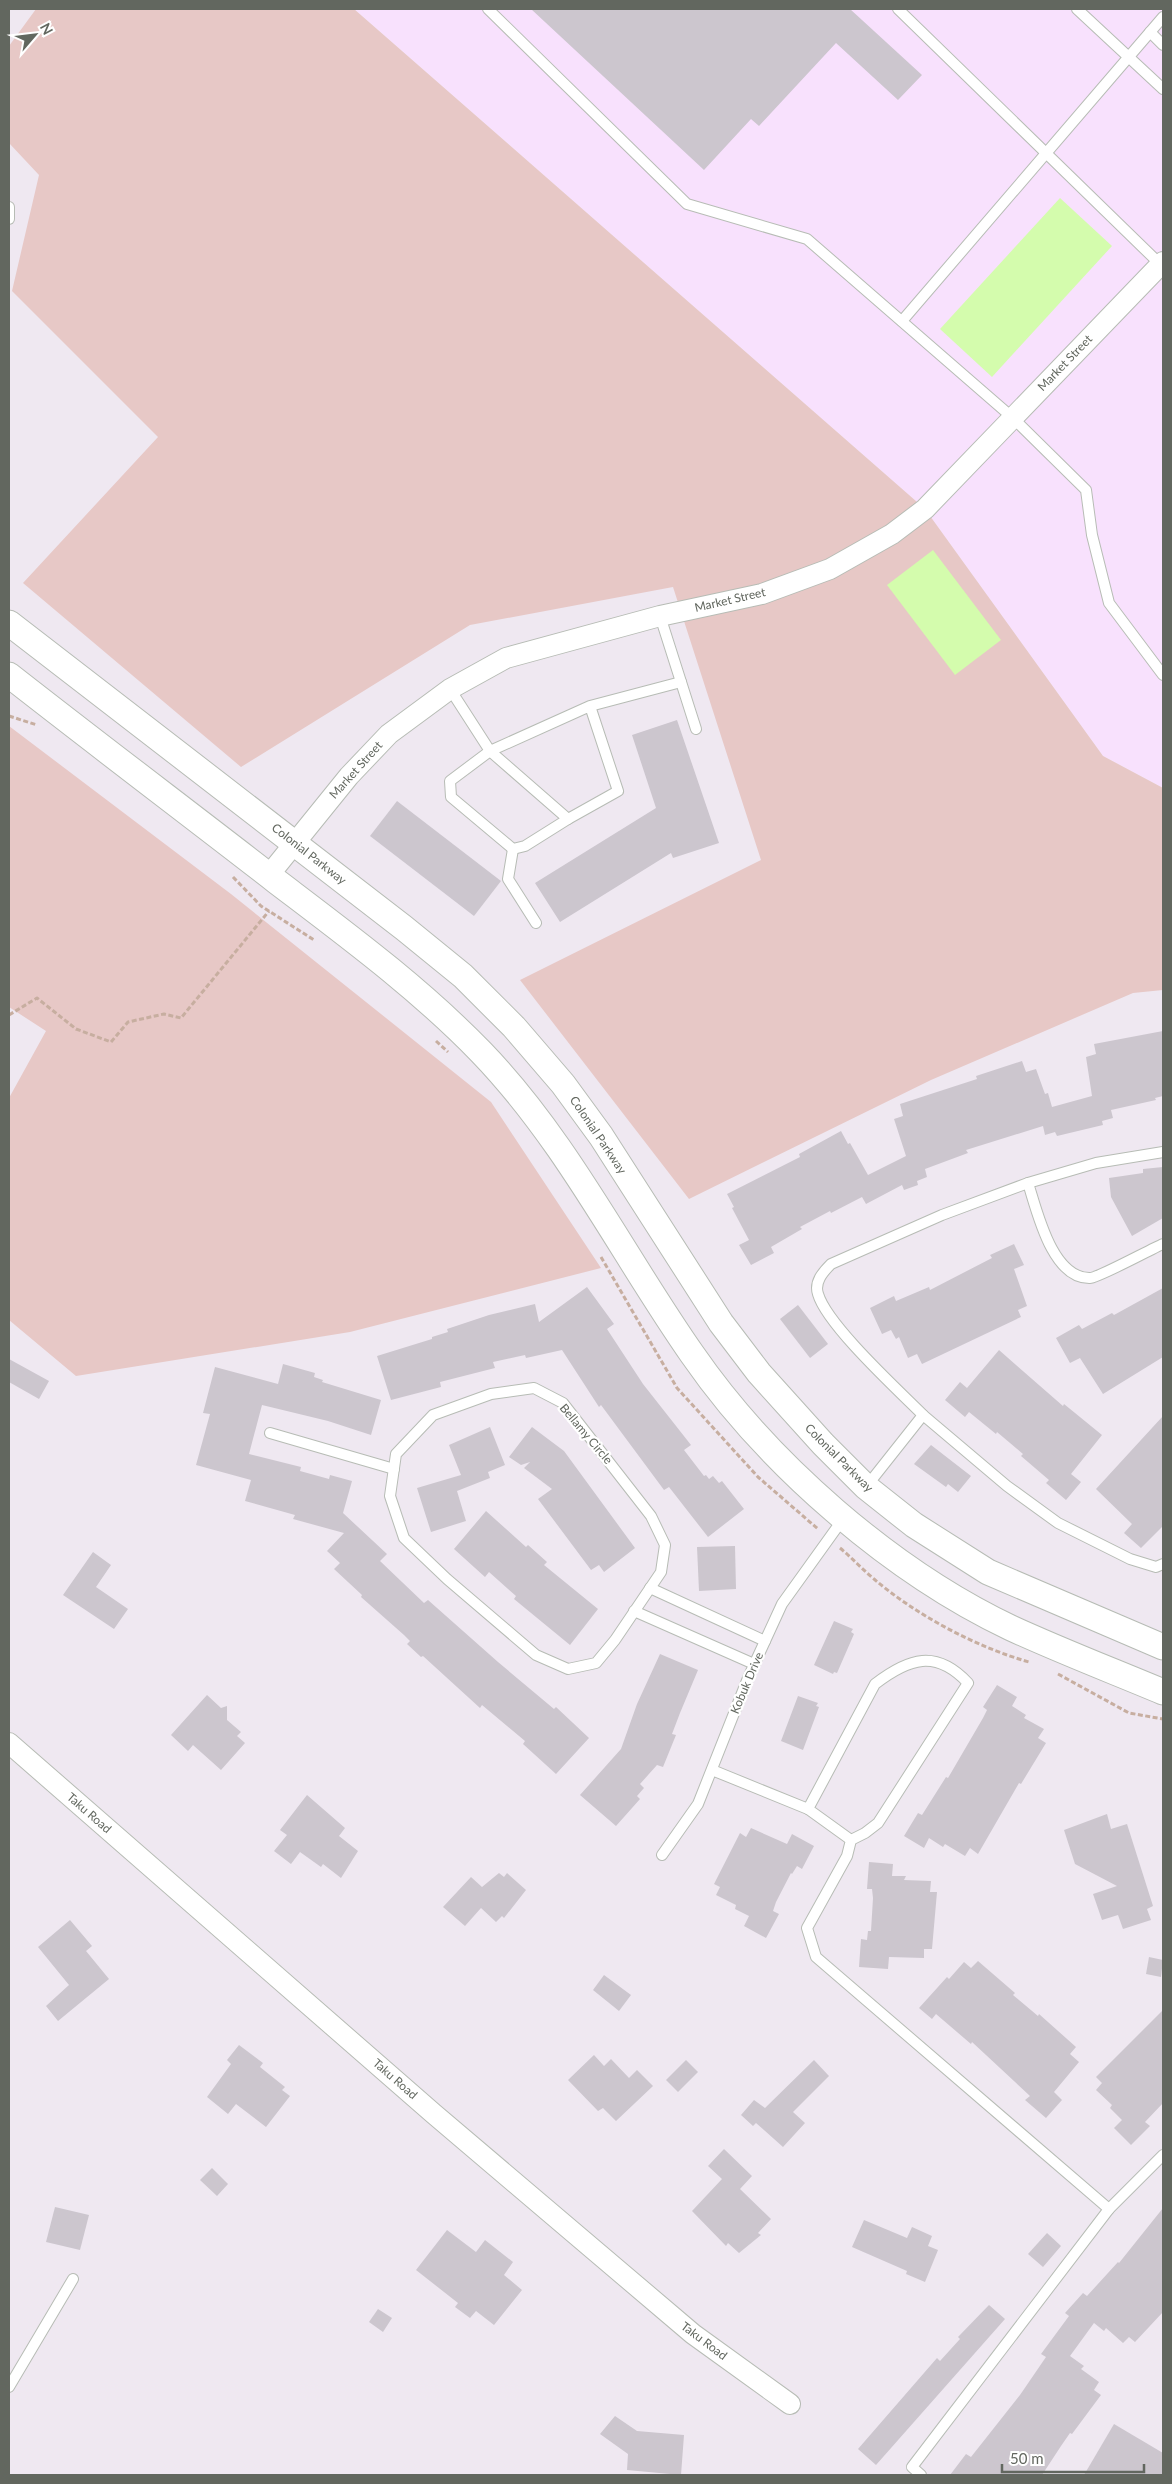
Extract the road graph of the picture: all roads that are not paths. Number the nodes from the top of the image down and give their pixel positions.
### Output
1 (488, 9) edge
2 (898, 9) edge
3 (1077, 9) edge
4 (1163, 17) edge
5 (1150, 32) junction
6 (1163, 45) edge
7 (1129, 57) junction
8 (1163, 90) edge
9 (1046, 154) junction
10 (9, 207) edge
11 (9, 219) edge
12 (1162, 261) edge
13 (902, 321) junction
14 (1013, 418) junction
15 (660, 616) junction
16 (9, 624) edge
17 (9, 675) edge
18 (1163, 675) edge
19 (681, 682) junction
20 (450, 689) junction
21 (590, 706) junction
22 (696, 730) dead end
23 (490, 751) junction
24 (568, 819) junction
25 (294, 842) junction
26 (513, 849) junction
27 (269, 875) junction
28 (536, 924) dead end
29 (1163, 1152) edge
30 (1028, 1183) junction
31 (1163, 1244) edge
32 (923, 1415) junction
33 (270, 1433) dead end
34 (394, 1469) junction
35 (866, 1486) junction
36 (844, 1518) junction
37 (1163, 1564) edge
38 (650, 1588) junction
39 (634, 1611) junction
40 (765, 1642) junction
41 (1163, 1647) edge
42 (754, 1664) junction
43 (1163, 1692) edge
44 (9, 1743) edge
45 (712, 1770) junction
46 (808, 1808) junction
47 (851, 1840) junction
48 (662, 1855) dead end
49 (1163, 2155) edge
50 (1109, 2209) junction
51 (73, 2279) dead end
52 (9, 2387) edge
53 (790, 2404) dead end
54 (921, 2475) edge

1 - 13 lane
2 - 9 lane
3 - 7 lane
4 - 5 lane
5 - 6 lane
5 - 7 lane
7 - 8 lane
7 - 9 lane
9 - 12 lane
9 - 13 lane
10 - 11 lane
12 - 14 street, Market Street
13 - 14 lane
14 - 15 street, Market Street
14 - 18 lane
15 - 19 lane
15 - 20 street, Market Street
16 - 25 street, Colonial Parkway
17 - 27 street
19 - 21 lane
19 - 22 lane
20 - 23 lane
20 - 25 street, Market Street
21 - 23 lane
21 - 24 lane
23 - 24 lane
23 - 26 lane
24 - 26 lane
25 - 27 street, Market Street
25 - 35 street, Colonial Parkway
26 - 28 lane
27 - 36 street
29 - 30 lane
30 - 31 lane
30 - 32 lane
32 - 35 lane
32 - 37 lane
33 - 34 lane
34 - 38 lane, Bellamy Circle
34 - 39 lane, Bellamy Circle
35 - 36 street
35 - 41 street, Colonial Parkway
36 - 40 lane, Kobuk Drive
36 - 43 street
38 - 39 lane, Bellamy Circle
38 - 40 lane
39 - 42 lane
40 - 42 lane, Kobuk Drive
42 - 45 lane, Kobuk Drive
44 - 53 street, Taku Road
45 - 46 lane
45 - 48 lane, Kobuk Drive
46 - 47 lane
46 - 47 lane
47 - 50 lane
49 - 50 lane
50 - 54 lane
51 - 52 lane

